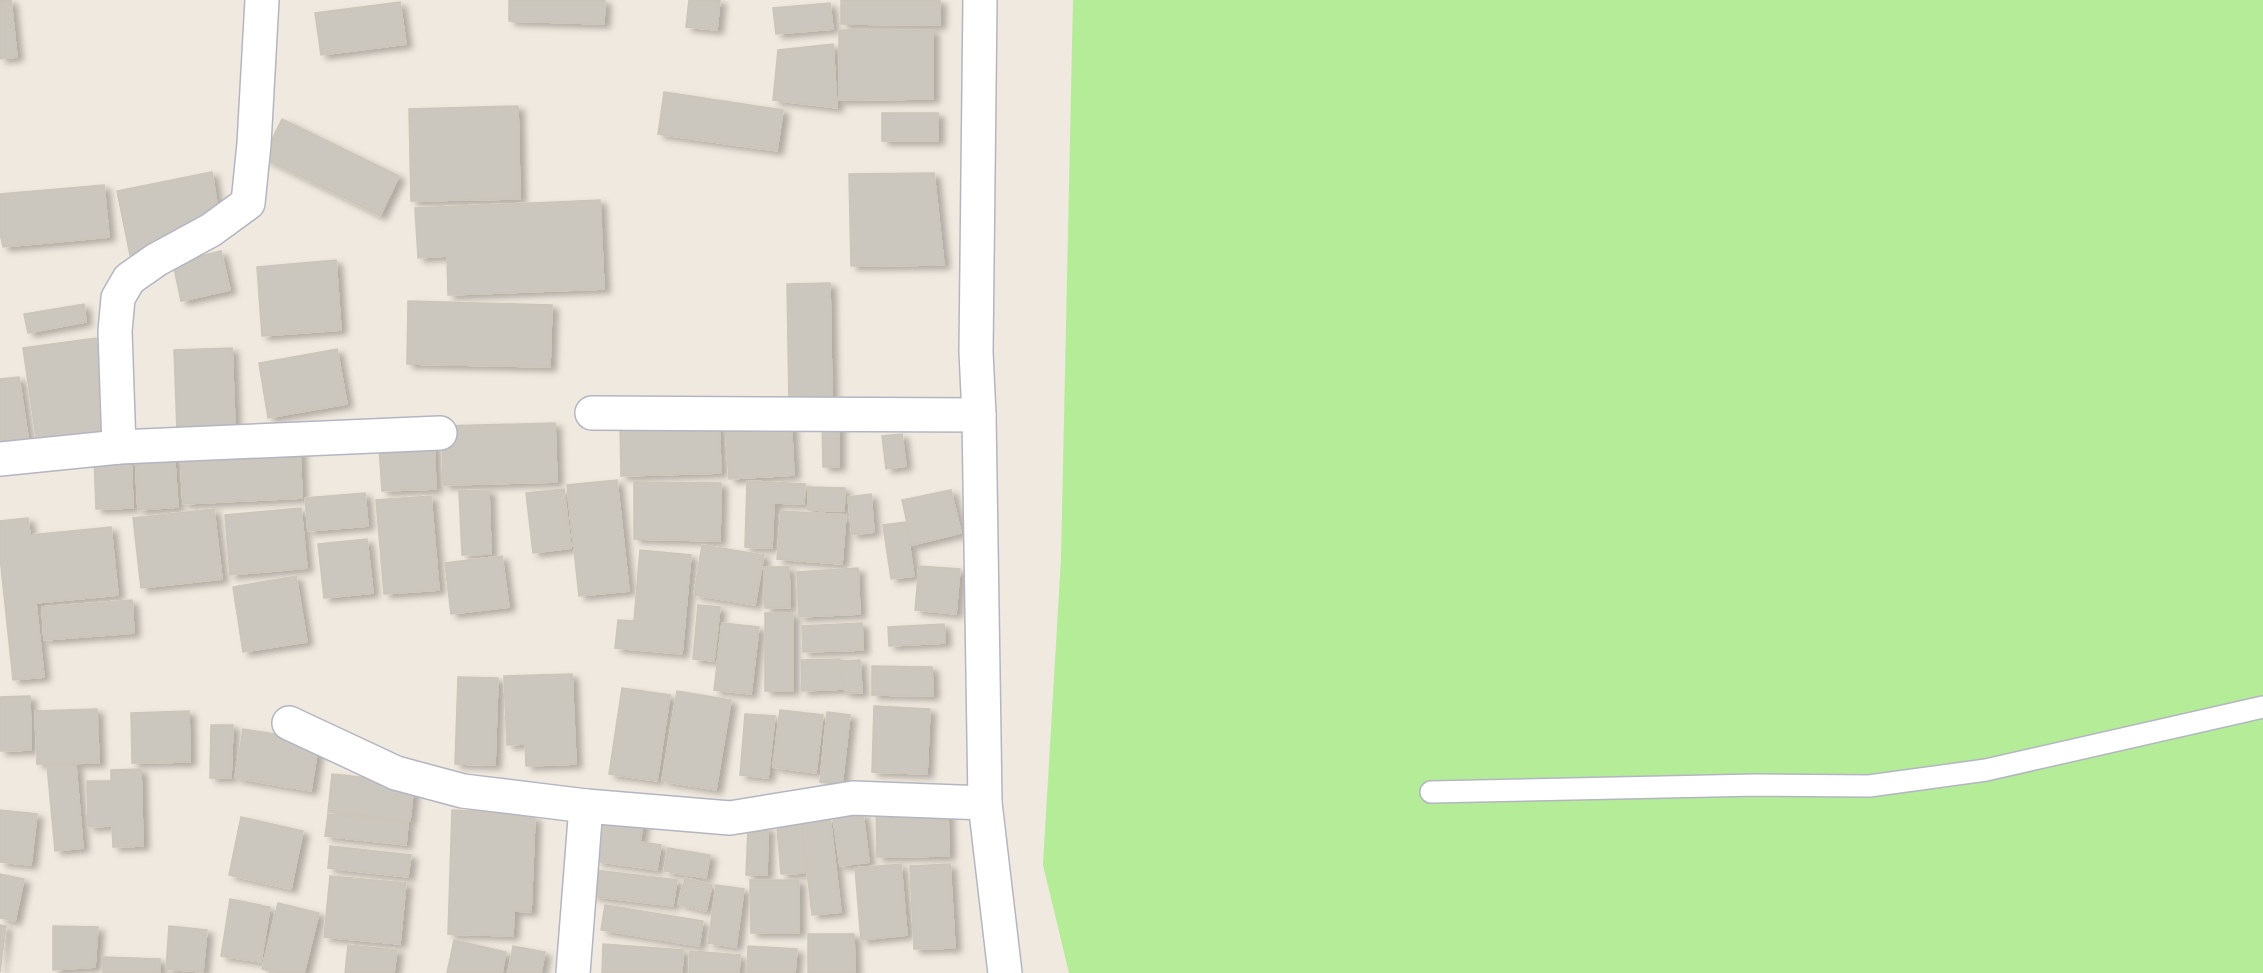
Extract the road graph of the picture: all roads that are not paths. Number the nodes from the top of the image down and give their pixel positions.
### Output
1 (261, 0) edge
2 (980, 0) edge
3 (592, 413) dead end
4 (979, 416) junction
5 (440, 433) dead end
6 (119, 447) junction
7 (0, 459) edge
8 (2263, 707) edge
9 (288, 723) dead end
10 (1431, 792) dead end
11 (985, 803) junction
12 (586, 806) junction
13 (573, 973) edge
14 (1005, 973) edge

1 - 6 street
2 - 4 street
3 - 4 street
4 - 11 street
5 - 6 street
6 - 7 street
8 - 10 lane
9 - 12 street
11 - 12 street
11 - 14 street
12 - 13 street

